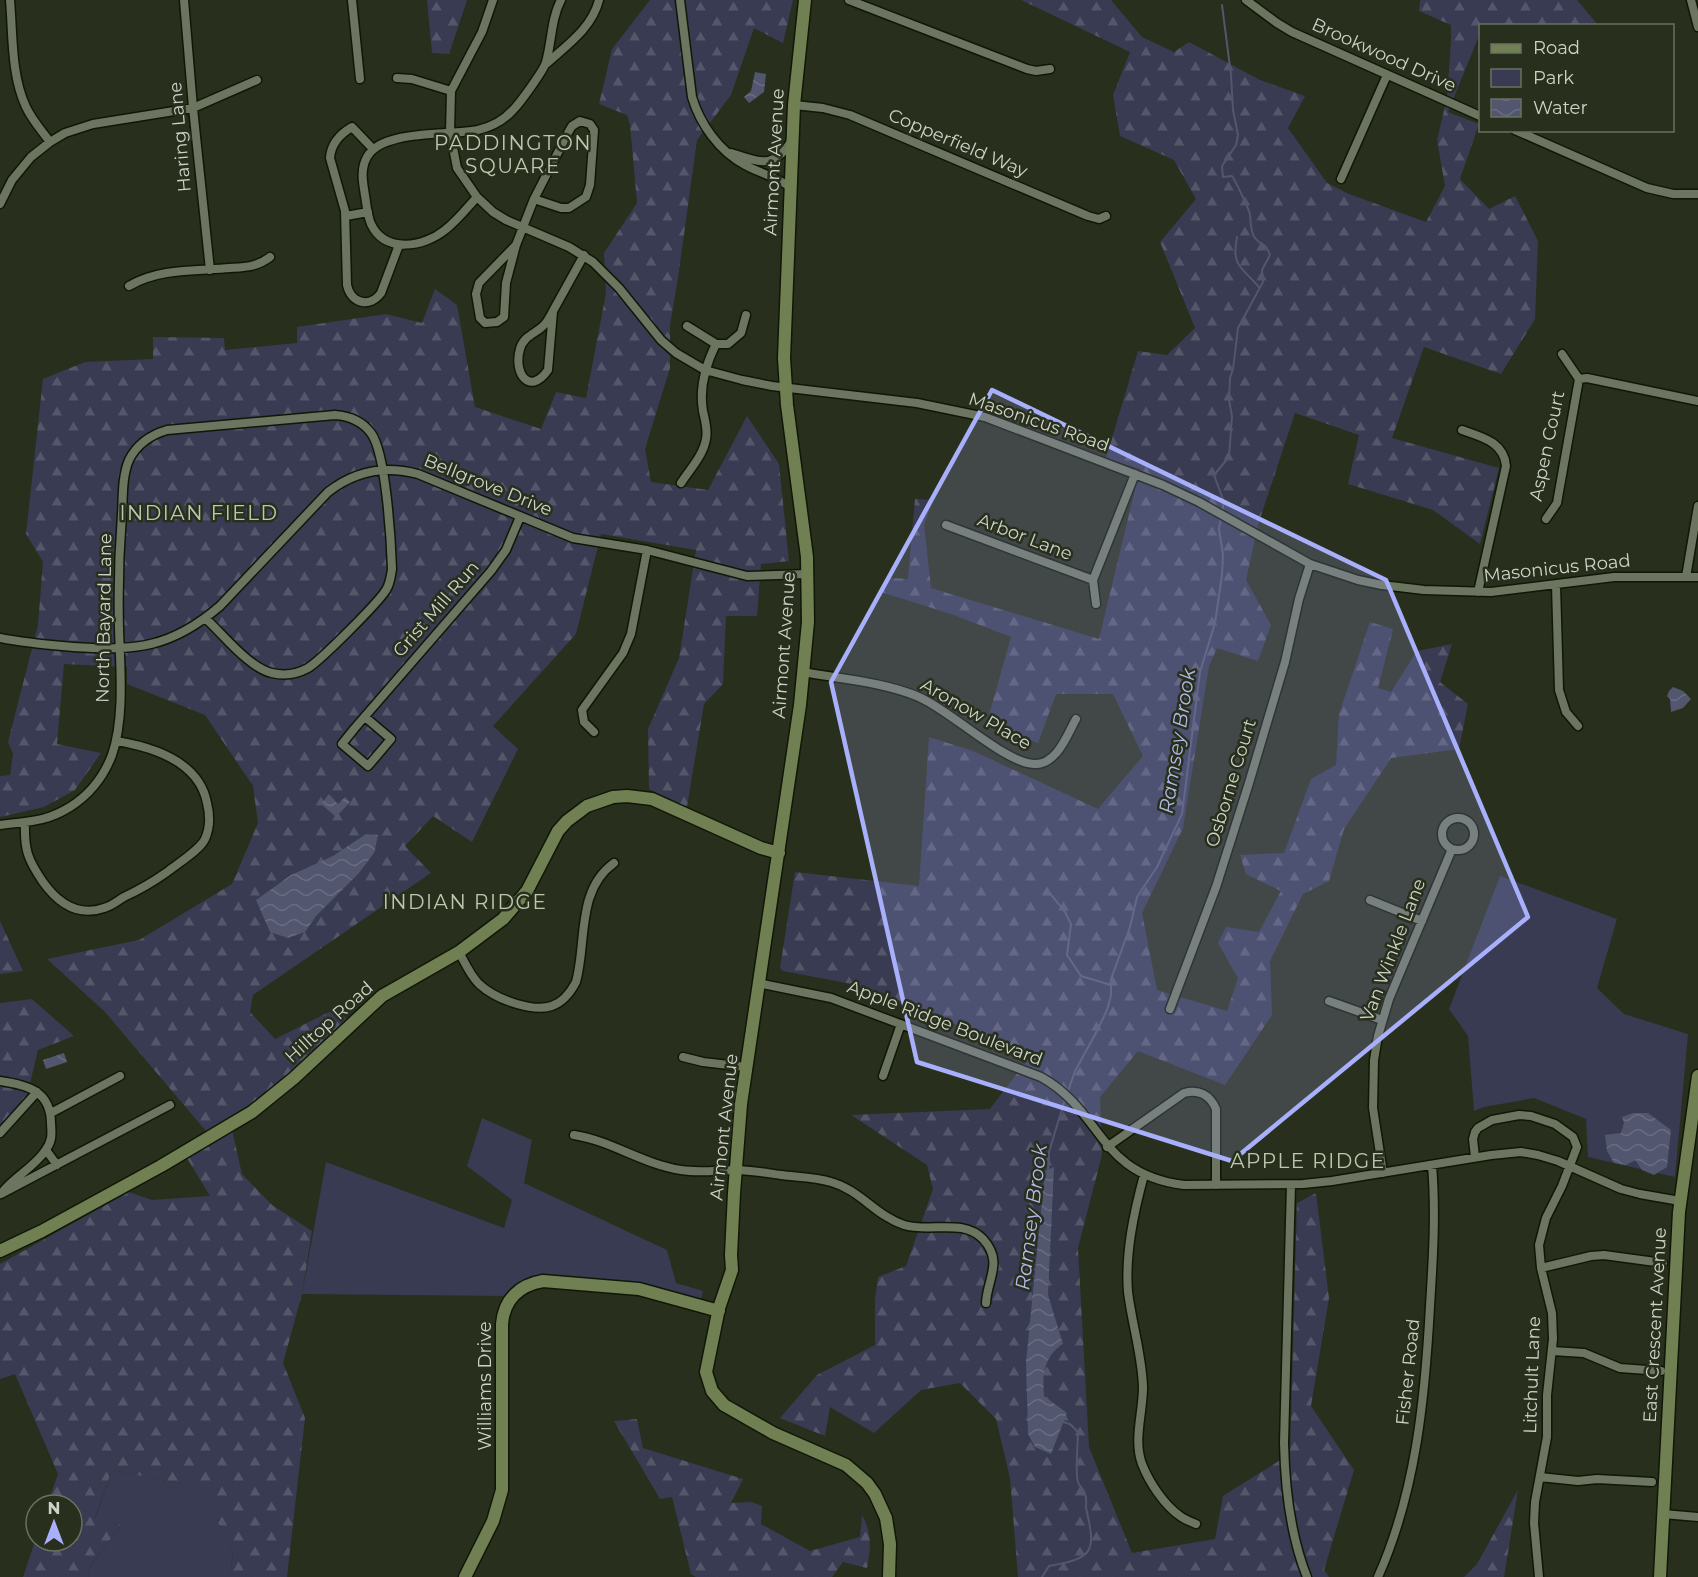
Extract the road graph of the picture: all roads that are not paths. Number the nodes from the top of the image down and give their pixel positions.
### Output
1 (10, 0) edge
2 (184, 0) edge
3 (352, 0) edge
4 (493, 0) edge
5 (561, 0) edge
6 (599, 0) edge
7 (680, 0) edge
8 (805, 0) edge
9 (849, 0) edge
10 (1246, 0) edge
11 (1691, 0) edge
12 (1698, 27) edge
13 (546, 64) junction
14 (1050, 69) dead end
15 (1387, 75) junction
16 (397, 78) dead end
17 (360, 79) dead end
18 (257, 80) dead end
19 (451, 91) junction
20 (794, 105) junction
21 (193, 108) junction
22 (1479, 116) edge
23 (450, 132) junction
24 (1520, 132) edge
25 (792, 140) junction
26 (50, 142) junction
27 (373, 149) junction
28 (728, 152) junction
29 (1341, 179) dead end
30 (790, 187) junction
31 (1698, 194) edge
32 (477, 198) junction
33 (534, 199) junction
34 (0, 204) edge
35 (368, 212) junction
36 (346, 216) junction
37 (1106, 216) dead end
38 (524, 228) junction
39 (399, 245) junction
40 (516, 245) junction
41 (584, 255) junction
42 (270, 257) dead end
43 (210, 270) junction
44 (129, 286) dead end
45 (553, 311) junction
46 (746, 315) dead end
47 (687, 326) dead end
48 (716, 344) junction
49 (1562, 354) dead end
50 (705, 370) junction
51 (1579, 379) junction
52 (785, 387) junction
53 (1698, 401) edge
54 (1462, 430) dead end
55 (383, 469) junction
56 (1135, 474) junction
57 (681, 483) dead end
58 (1698, 506) edge
59 (520, 517) junction
60 (1546, 519) dead end
61 (946, 525) dead end
62 (647, 550) junction
63 (1310, 564) junction
64 (808, 574) junction
65 (1686, 577) junction
66 (1698, 577) edge
67 (1093, 580) junction
68 (1556, 585) junction
69 (1478, 592) junction
70 (1096, 604) dead end
71 (205, 618) junction
72 (0, 638) edge
73 (120, 649) junction
74 (803, 672) junction
75 (365, 717) junction
76 (1076, 719) dead end
77 (1578, 726) dead end
78 (594, 732) dead end
79 (116, 741) junction
80 (25, 823) junction
81 (0, 825) edge
82 (1452, 849) dead end
83 (779, 853) junction
84 (614, 863) dead end
85 (1370, 900) dead end
86 (1422, 921) junction
87 (459, 952) junction
88 (758, 983) junction
89 (1329, 1001) dead end
90 (1170, 1009) dead end
91 (1382, 1020) junction
92 (901, 1024) junction
93 (683, 1057) dead end
94 (746, 1067) junction
95 (120, 1076) dead end
96 (883, 1076) dead end
97 (1698, 1076) edge
98 (0, 1081) edge
99 (37, 1092) junction
100 (1696, 1100) edge
101 (170, 1105) dead end
102 (51, 1113) junction
103 (0, 1133) edge
104 (574, 1135) dead end
105 (1107, 1147) junction
106 (46, 1150) junction
107 (1475, 1157) junction
108 (57, 1165) junction
109 (1432, 1165) junction
110 (1570, 1167) junction
111 (736, 1170) junction
112 (1383, 1173) junction
113 (1144, 1175) junction
114 (1216, 1185) junction
115 (1291, 1185) junction
116 (0, 1195) edge
117 (1680, 1201) junction
118 (0, 1251) edge
119 (1663, 1263) dead end
120 (1540, 1268) junction
121 (986, 1303) dead end
122 (719, 1311) junction
123 (1552, 1350) junction
124 (1661, 1371) dead end
125 (1540, 1477) junction
126 (1652, 1482) dead end
127 (1663, 1514) junction
128 (1698, 1517) edge
129 (1196, 1524) dead end
130 (465, 1577) edge
131 (889, 1577) edge
132 (1307, 1577) edge
133 (1378, 1577) edge
134 (1539, 1577) edge
135 (1660, 1577) edge

1 - 26 street
2 - 21 street, Haring Lane
3 - 17 street
4 - 19 street, Masonicus Road
5 - 13 street
6 - 13 street
7 - 28 street
8 - 20 street, Airmont Avenue
9 - 14 street
10 - 15 street, Brookwood Drive
11 - 12 street
13 - 23 street
15 - 22 street, Brookwood Drive
15 - 29 street
16 - 19 street
18 - 21 street
19 - 23 street, Masonicus Road
20 - 25 street, Airmont Avenue
20 - 37 street, Copperfield Way
21 - 26 street
21 - 43 street, Haring Lane
23 - 27 street
23 - 32 street, Masonicus Road
24 - 31 street
25 - 28 street
25 - 30 street, Airmont Avenue
26 - 34 street
27 - 35 street
27 - 36 street
28 - 30 street
30 - 52 street, Airmont Avenue
32 - 38 street, Masonicus Road
32 - 39 street
33 - 33 street
33 - 38 street
35 - 36 street
35 - 39 street
36 - 39 street
38 - 40 street
38 - 41 street, Masonicus Road
40 - 40 street
41 - 45 street
41 - 50 street, Masonicus Road
42 - 43 street
43 - 44 street
45 - 45 street
46 - 48 street
47 - 48 street
48 - 50 street
49 - 51 street, Aspen Court
50 - 52 street, Masonicus Road
50 - 57 street
51 - 53 street, Aspen Court
51 - 60 street, Aspen Court
52 - 56 street, Masonicus Road
52 - 64 street, Airmont Avenue
54 - 69 street
55 - 59 street, Bellgrove Drive
55 - 71 street, Bellgrove Drive
55 - 71 street, North Bayard Lane
55 - 73 street, North Bayard Lane
56 - 63 street, Masonicus Road
56 - 67 street
58 - 65 street
59 - 62 street, Bellgrove Drive
59 - 75 street, Grist Mill Run
61 - 67 street, Arbor Lane
62 - 64 street, Bellgrove Drive
62 - 78 street
63 - 69 street, Masonicus Road
63 - 90 street, Osborne Court
64 - 74 street, Airmont Avenue
65 - 66 street, Masonicus Road
65 - 68 street, Masonicus Road
67 - 70 street
68 - 69 street, Masonicus Road
68 - 77 street
71 - 73 street, Bellgrove Drive
72 - 73 street, Bellgrove Drive
73 - 79 street, North Bayard Lane
74 - 76 street, Aronow Place
74 - 83 street, Airmont Avenue
75 - 75 street, Grist Mill Run
79 - 80 street, North Bayard Lane
79 - 80 street
80 - 81 street, North Bayard Lane
82 - 86 street, Van Winkle Lane
83 - 87 street, Hilltop Road
83 - 88 street, Airmont Avenue
84 - 87 street
85 - 86 street
86 - 91 street, Van Winkle Lane
87 - 118 street, Hilltop Road
88 - 92 street, Apple Ridge Boulevard
88 - 94 street, Airmont Avenue
89 - 91 street
91 - 112 street, Van Winkle Lane
92 - 96 street
92 - 105 street, Apple Ridge Boulevard
93 - 94 street
94 - 111 street, Airmont Avenue
95 - 102 street
97 - 100 street, East Crescent Avenue
98 - 99 street
99 - 102 street
99 - 103 street
100 - 117 street, East Crescent Avenue
101 - 108 street
102 - 106 street
104 - 111 street
105 - 113 street, Apple Ridge Boulevard
105 - 114 street
106 - 108 street
106 - 116 street
107 - 109 street, Apple Ridge Boulevard
107 - 110 street, Apple Ridge Boulevard
107 - 110 street, Litchult Lane
108 - 116 street
109 - 112 street, Apple Ridge Boulevard
109 - 133 street, Fisher Road
110 - 117 street, Apple Ridge Boulevard
110 - 120 street, Litchult Lane
111 - 121 street
111 - 122 street, Airmont Avenue
112 - 115 street, Apple Ridge Boulevard
113 - 114 street, Apple Ridge Boulevard
113 - 129 street
114 - 115 street, Apple Ridge Boulevard
115 - 132 street
117 - 127 street, East Crescent Avenue
119 - 120 street
120 - 123 street, Litchult Lane
122 - 130 street, Williams Drive
122 - 131 street, Airmont Avenue
123 - 124 street
123 - 125 street, Litchult Lane
125 - 126 street
125 - 134 street, Litchult Lane
127 - 128 street
127 - 135 street, East Crescent Avenue

